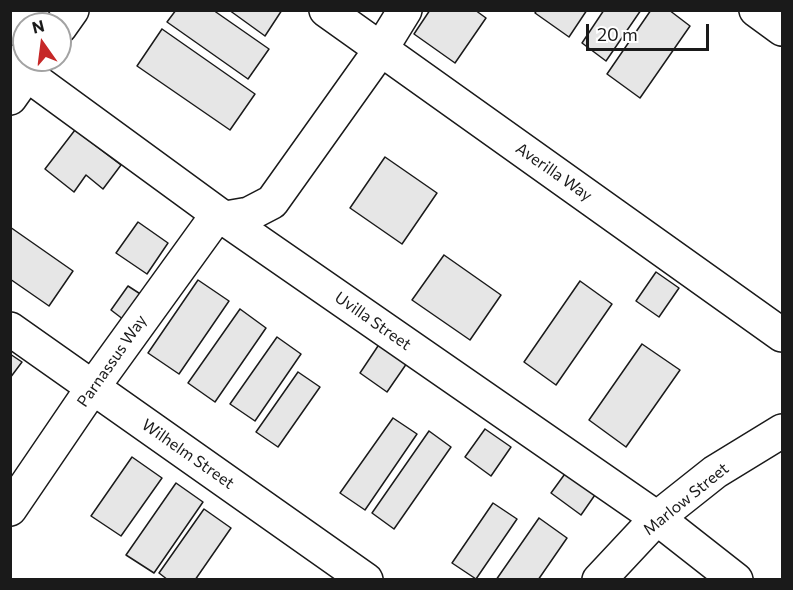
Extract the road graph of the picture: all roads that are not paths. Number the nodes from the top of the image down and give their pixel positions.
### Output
1 (326, 10) edge
2 (405, 10) edge
3 (756, 10) edge
4 (783, 29) edge
5 (381, 49) junction
6 (21, 74) edge
7 (222, 216) junction
8 (10, 329) edge
9 (783, 335) edge
10 (93, 387) junction
11 (783, 431) edge
12 (10, 509) edge
13 (657, 519) junction
14 (366, 579) edge
15 (599, 579) edge
16 (736, 579) edge

1 - 5 street, Averilla Way
2 - 5 street
3 - 4 street
5 - 7 street
5 - 9 street, Averilla Way
6 - 7 street, Uvilla Street
7 - 10 street, Parnassus Way
7 - 13 street, Uvilla Street
8 - 10 street, Wilhelm Street
10 - 12 street, Parnassus Way
10 - 14 street, Wilhelm Street
11 - 13 street, Marlow Street
13 - 15 street, Marlow Street
13 - 16 street, Uvilla Street

